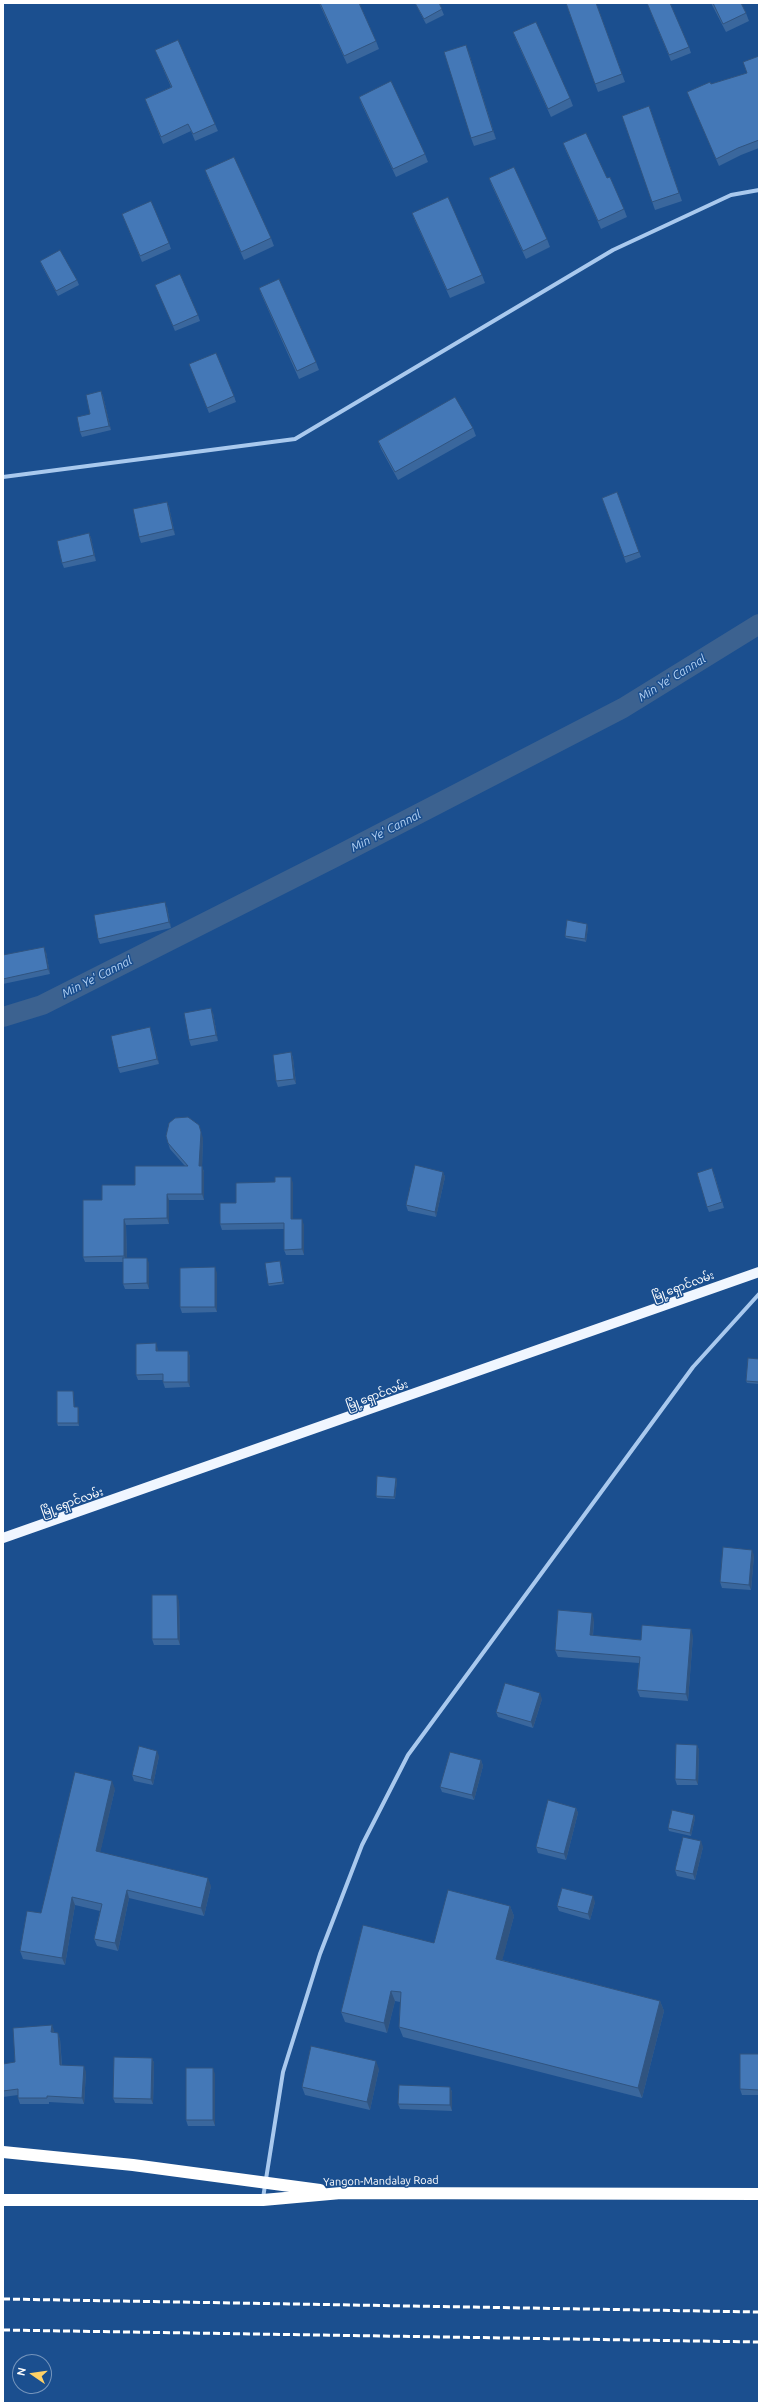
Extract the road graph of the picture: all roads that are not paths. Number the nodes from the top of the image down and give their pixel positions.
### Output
1 (759, 190) edge
2 (3, 477) edge
3 (759, 1272) edge
4 (759, 1294) edge
5 (3, 1538) edge
6 (3, 2152) edge
7 (266, 2183) junction
8 (341, 2193) junction
9 (759, 2194) edge
10 (3, 2200) edge
11 (262, 2200) junction

1 - 2 street
3 - 5 main road, မြို့ရှောင်လမ်း
4 - 7 street
6 - 7 highway
7 - 8 highway
7 - 11 street
8 - 9 highway, Yangon-Mandalay Road
8 - 11 highway, Yangon-Mandalay Road
10 - 11 highway, Yangon-Mandalay Road

